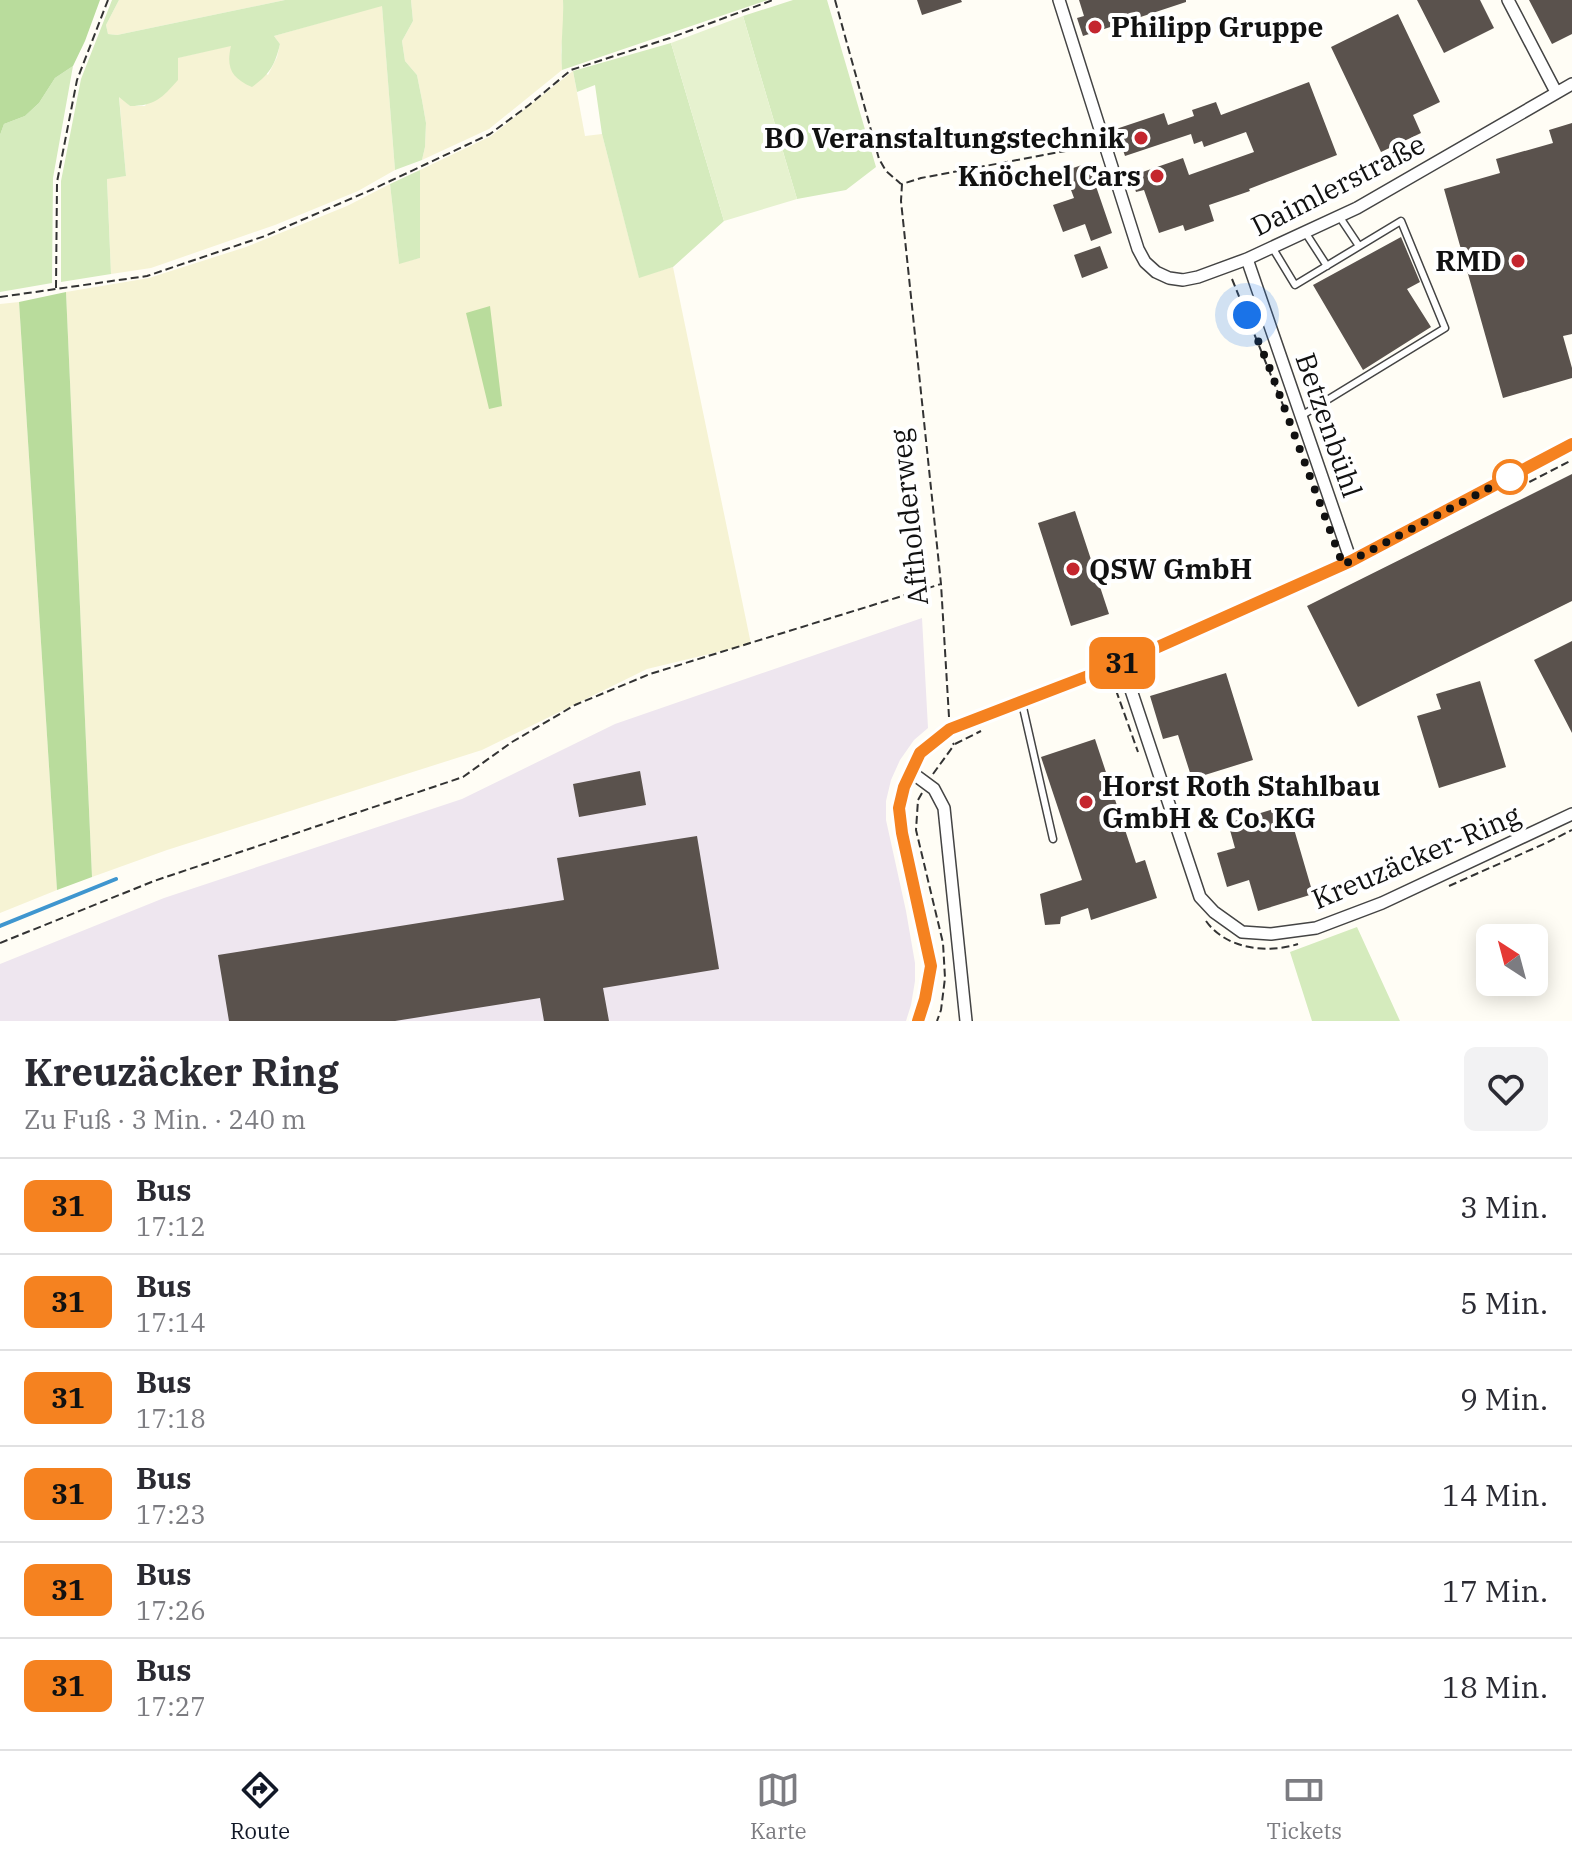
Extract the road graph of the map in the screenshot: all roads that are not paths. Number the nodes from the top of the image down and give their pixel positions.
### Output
1 (1059, 0) edge
2 (1508, 0) edge
3 (1572, 84) edge
4 (1556, 92) junction
5 (1339, 216) junction
6 (1305, 232) junction
7 (1359, 246) junction
8 (1272, 247) junction
9 (1247, 259) junction
10 (1327, 266) junction
11 (1295, 419) junction
12 (1572, 444) edge
13 (1351, 561) junction
14 (1122, 663) junction
15 (1022, 703) junction
16 (911, 772) junction
17 (1572, 814) edge
18 (1053, 839) dead end
19 (918, 1021) edge
20 (966, 1021) edge

1 - 9 street, Daimlerstraße
2 - 4 street
3 - 4 street, Daimlerstraße
4 - 5 street, Daimlerstraße
5 - 6 street, Daimlerstraße
5 - 7 lane
6 - 8 street, Daimlerstraße
6 - 10 lane
7 - 10 lane
7 - 11 lane
8 - 9 street, Daimlerstraße
8 - 10 lane
9 - 11 street, Betzenbühl
11 - 13 street, Betzenbühl
12 - 13 street
13 - 14 street
14 - 15 street
14 - 17 street, Kreuzäcker-Ring
15 - 16 street
15 - 18 lane
16 - 19 street
16 - 20 street

